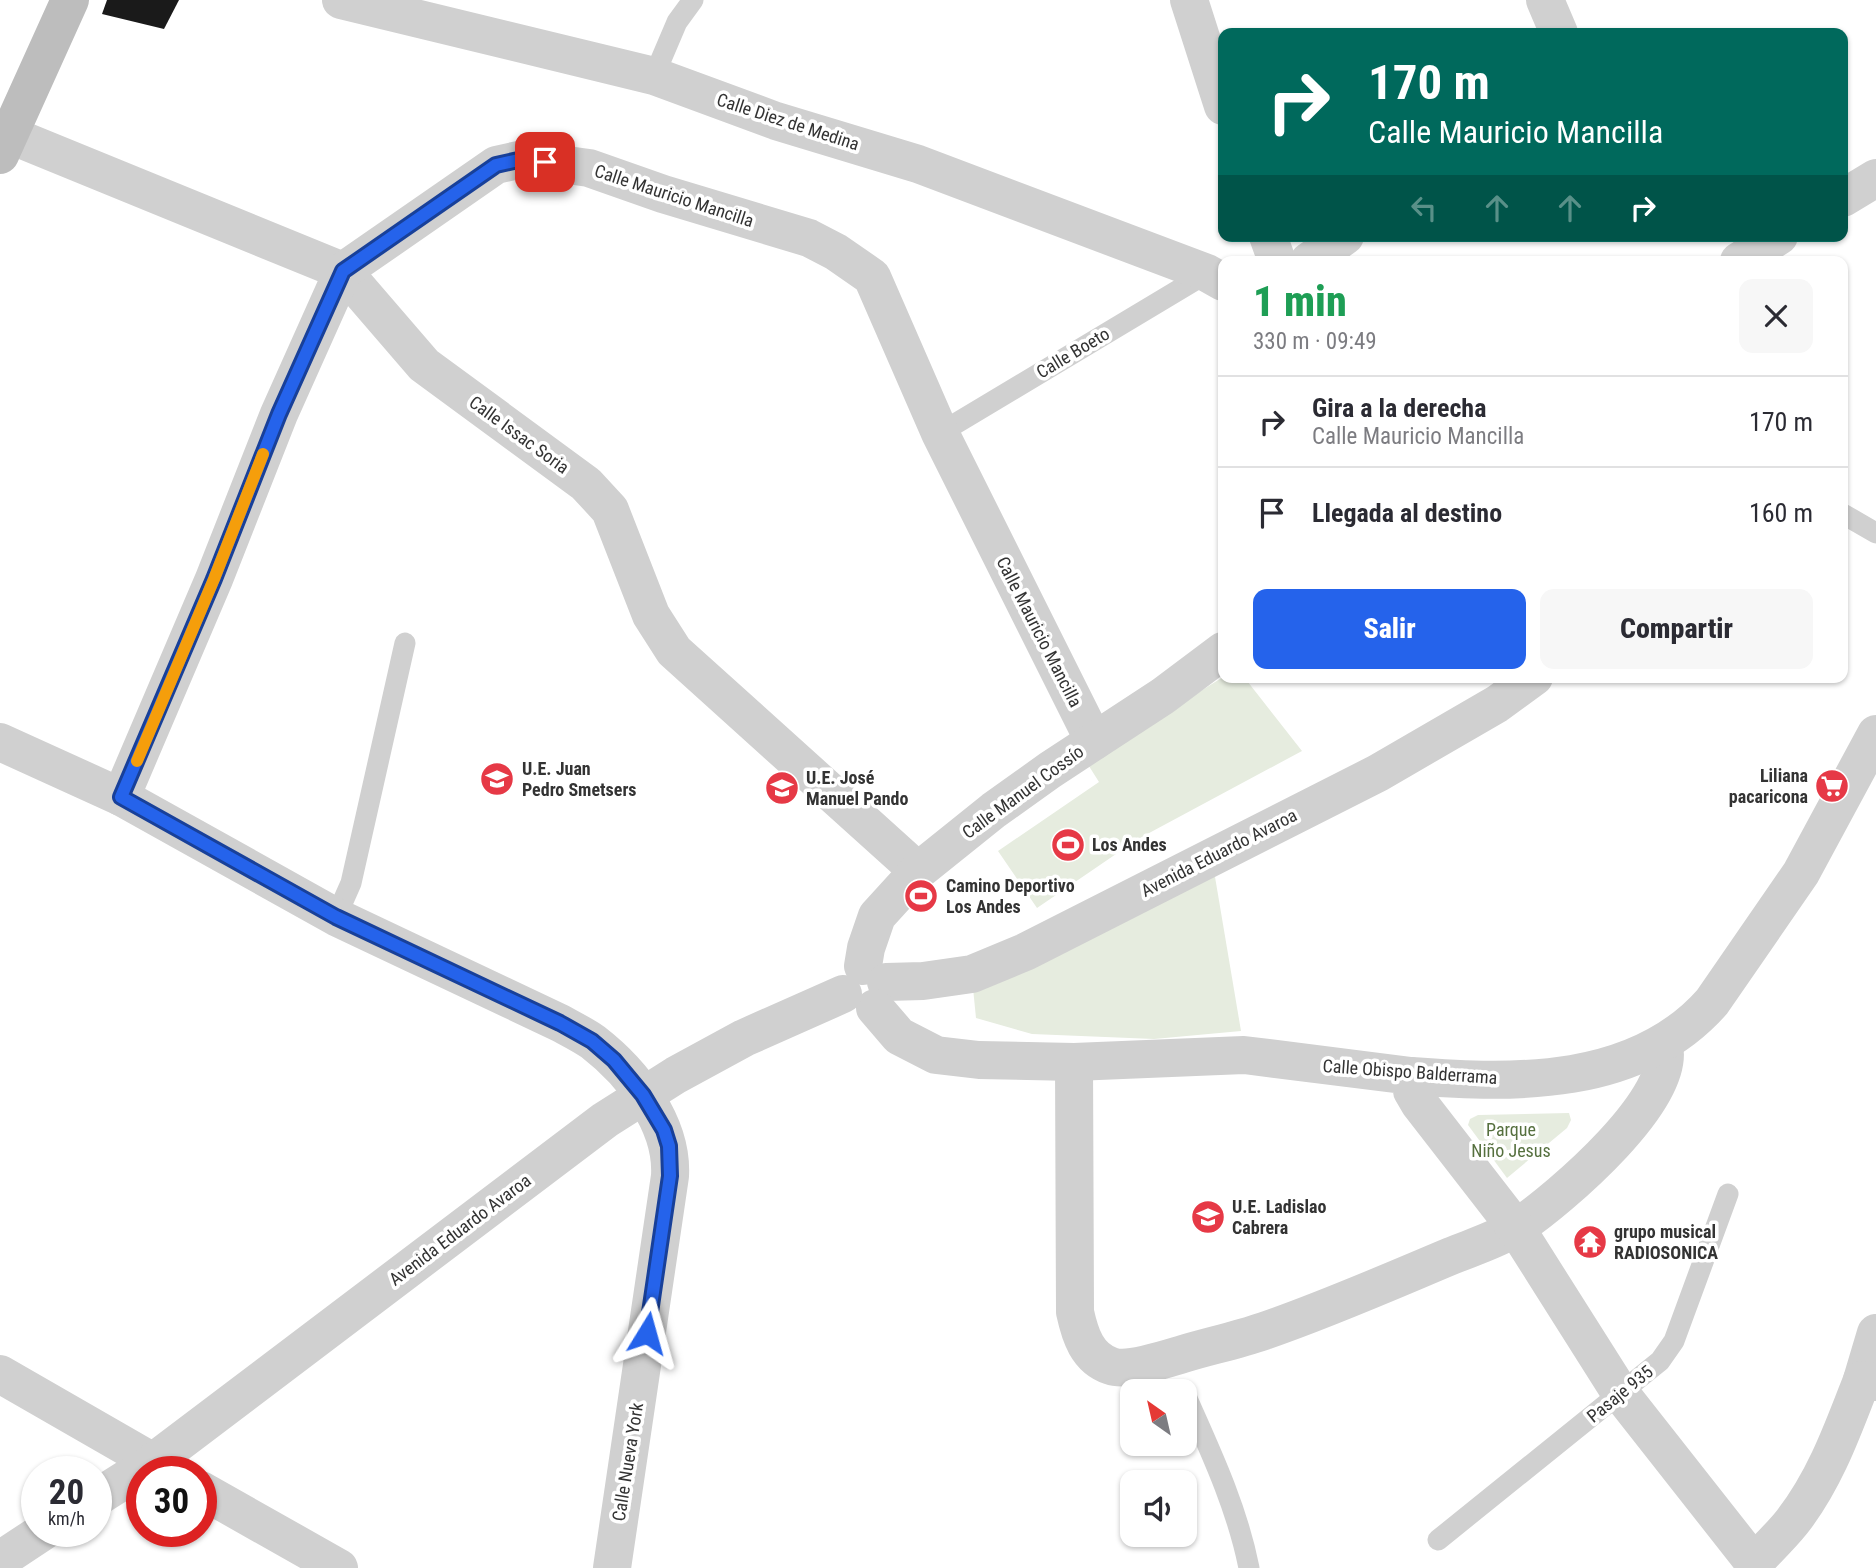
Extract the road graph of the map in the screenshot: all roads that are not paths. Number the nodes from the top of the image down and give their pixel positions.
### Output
1 (70, 0) edge
2 (341, 0) edge
3 (693, 0) edge
4 (1189, 0) edge
5 (1545, 0) edge
6 (1557, 28) edge
7 (654, 76) junction
8 (1218, 90) edge
9 (5, 145) edge
10 (1876, 178) edge
11 (1848, 195) edge
12 (1336, 242) edge
13 (1769, 242) edge
14 (1316, 256) edge
15 (1747, 256) edge
16 (343, 271) junction
17 (1215, 277) edge
18 (940, 433) junction
19 (1848, 517) edge
20 (1876, 533) edge
21 (405, 643) dead end
22 (1218, 655) edge
23 (1526, 683) edge
24 (1875, 740) edge
25 (1094, 741) junction
26 (0, 742) edge
27 (121, 797) junction
28 (918, 871) junction
29 (336, 917) junction
30 (867, 988) junction
31 (1663, 1043) junction
32 (1074, 1062) junction
33 (1411, 1076) junction
34 (643, 1095) junction
35 (1728, 1194) dead end
36 (1516, 1228) junction
37 (1876, 1333) edge
38 (0, 1374) edge
39 (1170, 1379) edge
40 (1182, 1379) edge
41 (1869, 1381) edge
42 (1621, 1394) junction
43 (1197, 1421) edge
44 (142, 1456) edge
45 (175, 1456) edge
46 (217, 1499) edge
47 (1438, 1539) dead end
48 (21, 1546) edge
49 (0, 1560) edge
50 (1752, 1565) edge
51 (339, 1568) edge
52 (612, 1568) edge
53 (1249, 1568) edge

1 - 9 main road
2 - 7 street, Calle Diez de Medina
3 - 7 lane
4 - 8 street
5 - 6 street
7 - 17 street, Calle Diez de Medina
9 - 16 street, Calle Issac Soria
10 - 11 street
12 - 14 street
13 - 15 street
16 - 18 street, Calle Mauricio Mancilla
16 - 27 street
16 - 28 street, Calle Issac Soria
17 - 18 lane, Calle Boeto
18 - 25 street, Calle Mauricio Mancilla
19 - 20 lane
21 - 29 lane
22 - 25 street, Calle Manuel Cossío
23 - 30 street, Avenida Eduardo Avaroa
24 - 31 street, Calle Obispo Balderrama
25 - 28 street, Calle Manuel Cossío
26 - 27 street, Calle Nueva York
27 - 29 street, Calle Nueva York
28 - 30 street, Calle Manuel Cossío
29 - 34 street, Calle Nueva York
30 - 32 street, Calle Obispo Balderrama
30 - 34 street, Avenida Eduardo Avaroa
31 - 33 street, Calle Obispo Balderrama
31 - 36 street
32 - 33 street, Calle Obispo Balderrama
32 - 39 street
33 - 36 street
34 - 45 street, Avenida Eduardo Avaroa
34 - 52 street, Calle Nueva York
35 - 42 lane, Pasaje 935
36 - 40 street
36 - 42 street
37 - 41 street
38 - 44 street
41 - 50 street
42 - 47 lane, Pasaje 935
42 - 50 street
43 - 53 lane
46 - 51 street
48 - 49 street

